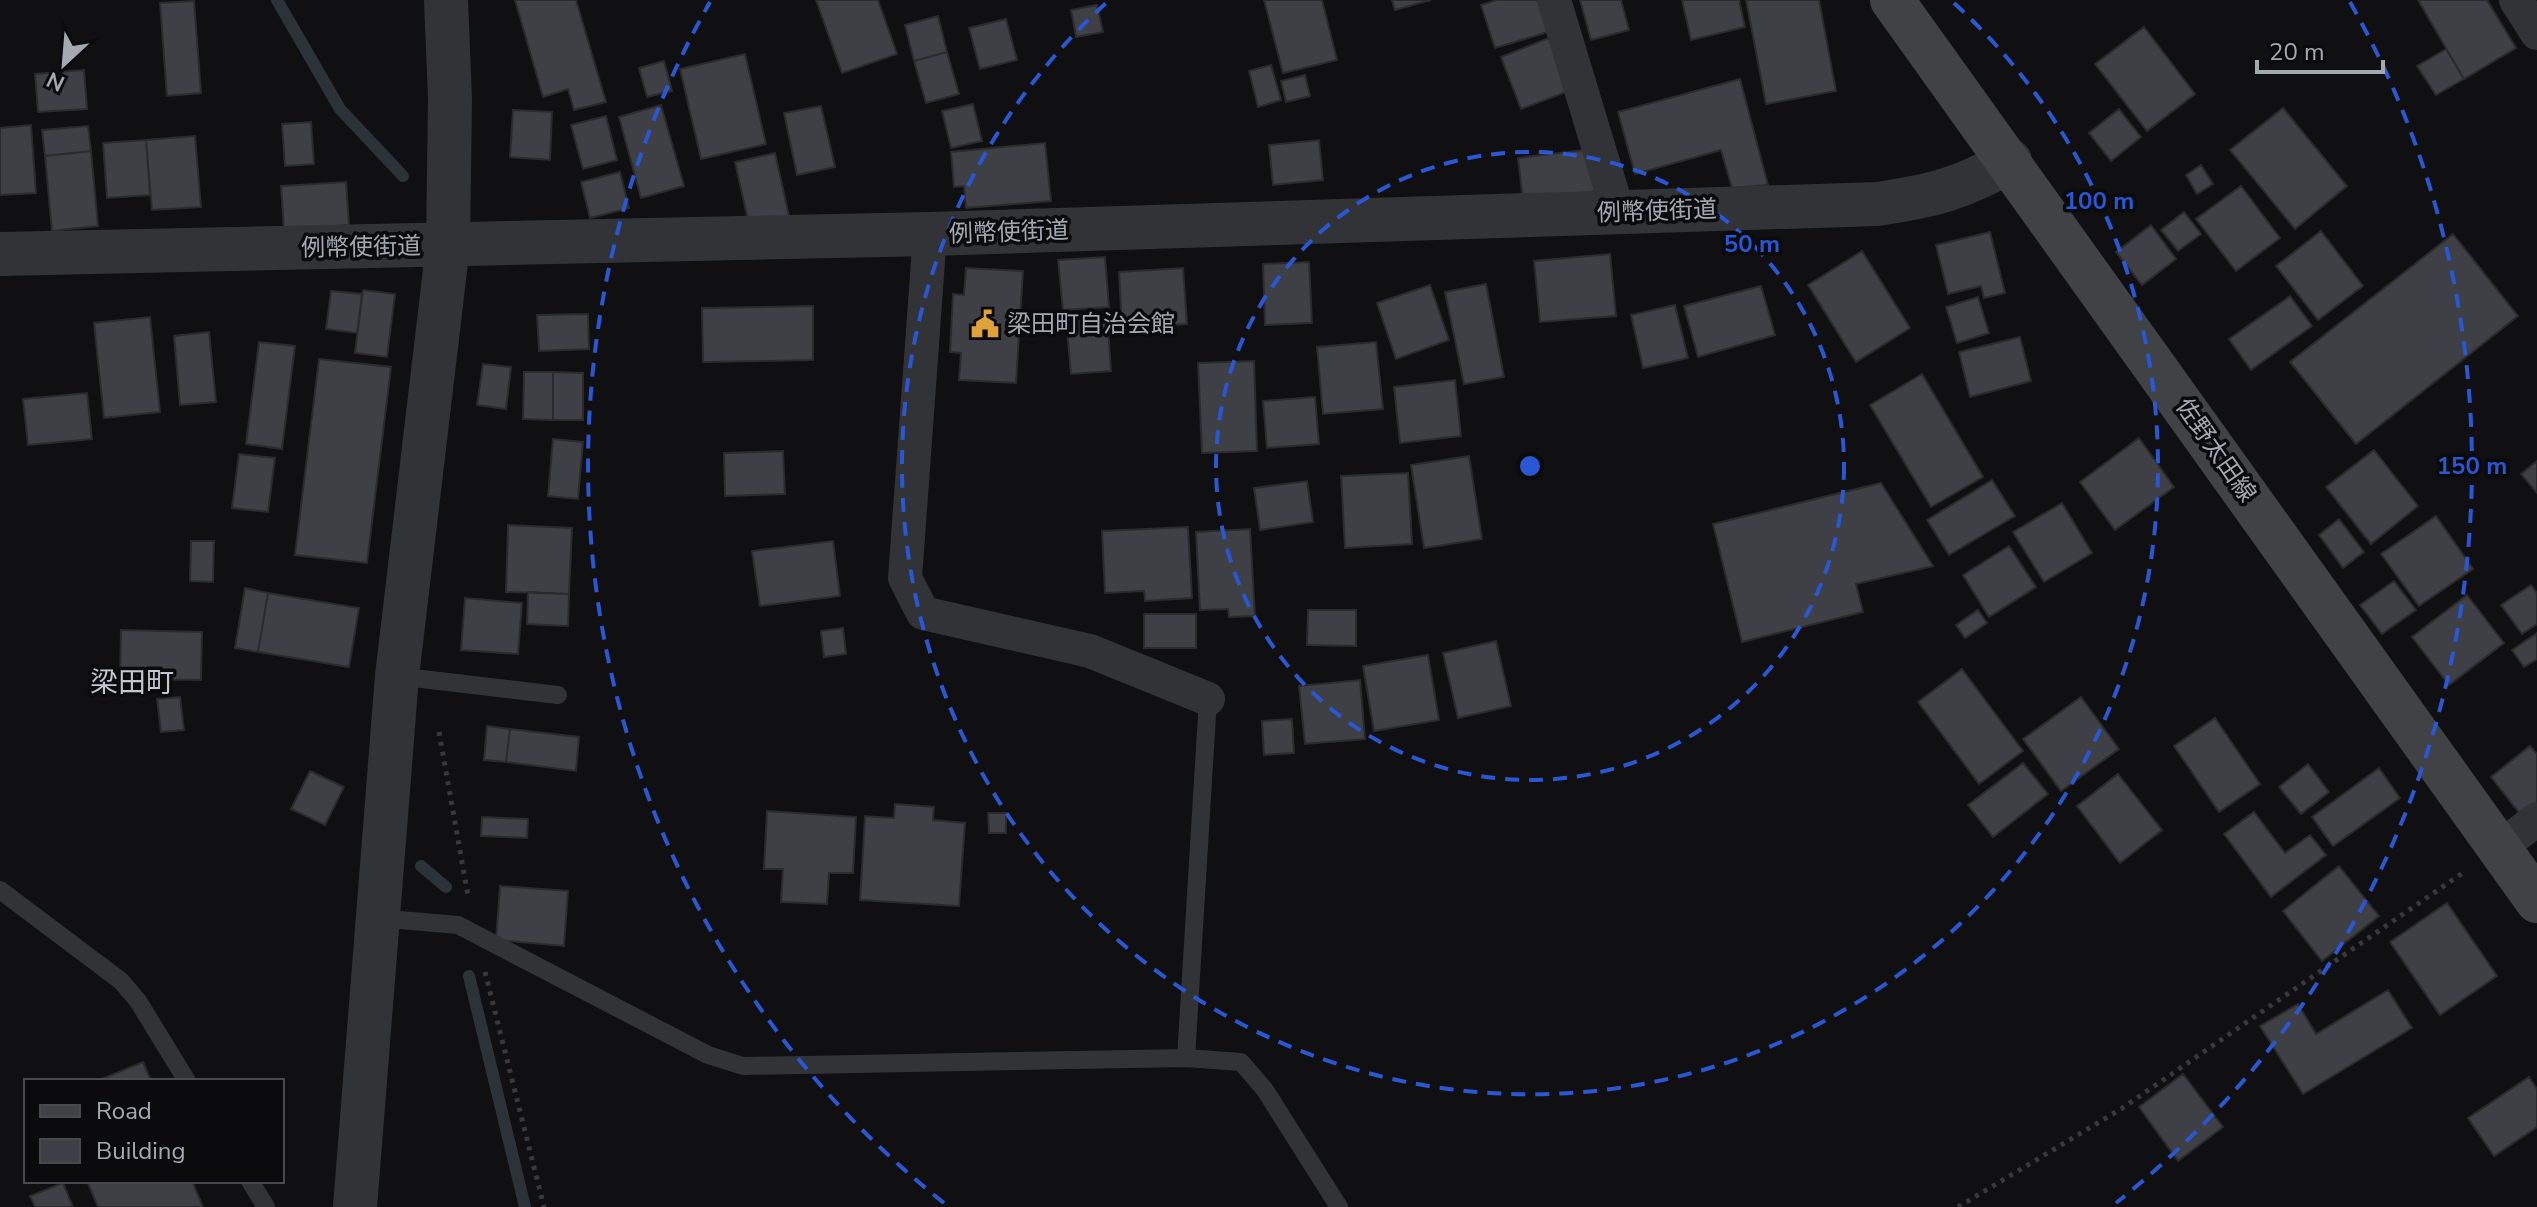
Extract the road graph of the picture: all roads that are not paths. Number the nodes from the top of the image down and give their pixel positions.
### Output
1 (446, 0) edge
2 (1554, 0) edge
3 (1892, 0) edge
4 (2516, 0) edge
5 (2537, 33) edge
6 (2010, 161) junction
7 (1618, 212) junction
8 (930, 234) junction
9 (448, 245) junction
10 (0, 254) edge
11 (397, 676) junction
12 (558, 695) dead end
13 (1208, 699) joint
14 (2537, 819) edge
15 (2499, 848) junction
16 (0, 890) edge
17 (2537, 901) edge
18 (375, 918) junction
19 (1186, 1058) junction
20 (186, 1079) edge
21 (251, 1183) edge
22 (266, 1207) edge
23 (355, 1207) edge
24 (1339, 1207) edge

1 - 9 street
2 - 7 street
3 - 6 main road, 佐野太田線
4 - 5 street
6 - 7 street, 例幣使街道
6 - 15 main road, 佐野太田線
7 - 8 street, 例幣使街道
8 - 9 street, 例幣使街道
8 - 13 street
9 - 10 street, 例幣使街道
9 - 11 street
11 - 12 lane
11 - 18 street
13 - 19 lane
14 - 15 street
15 - 17 main road, 佐野太田線
16 - 20 lane
18 - 19 lane
18 - 23 street
19 - 24 lane
21 - 22 lane

